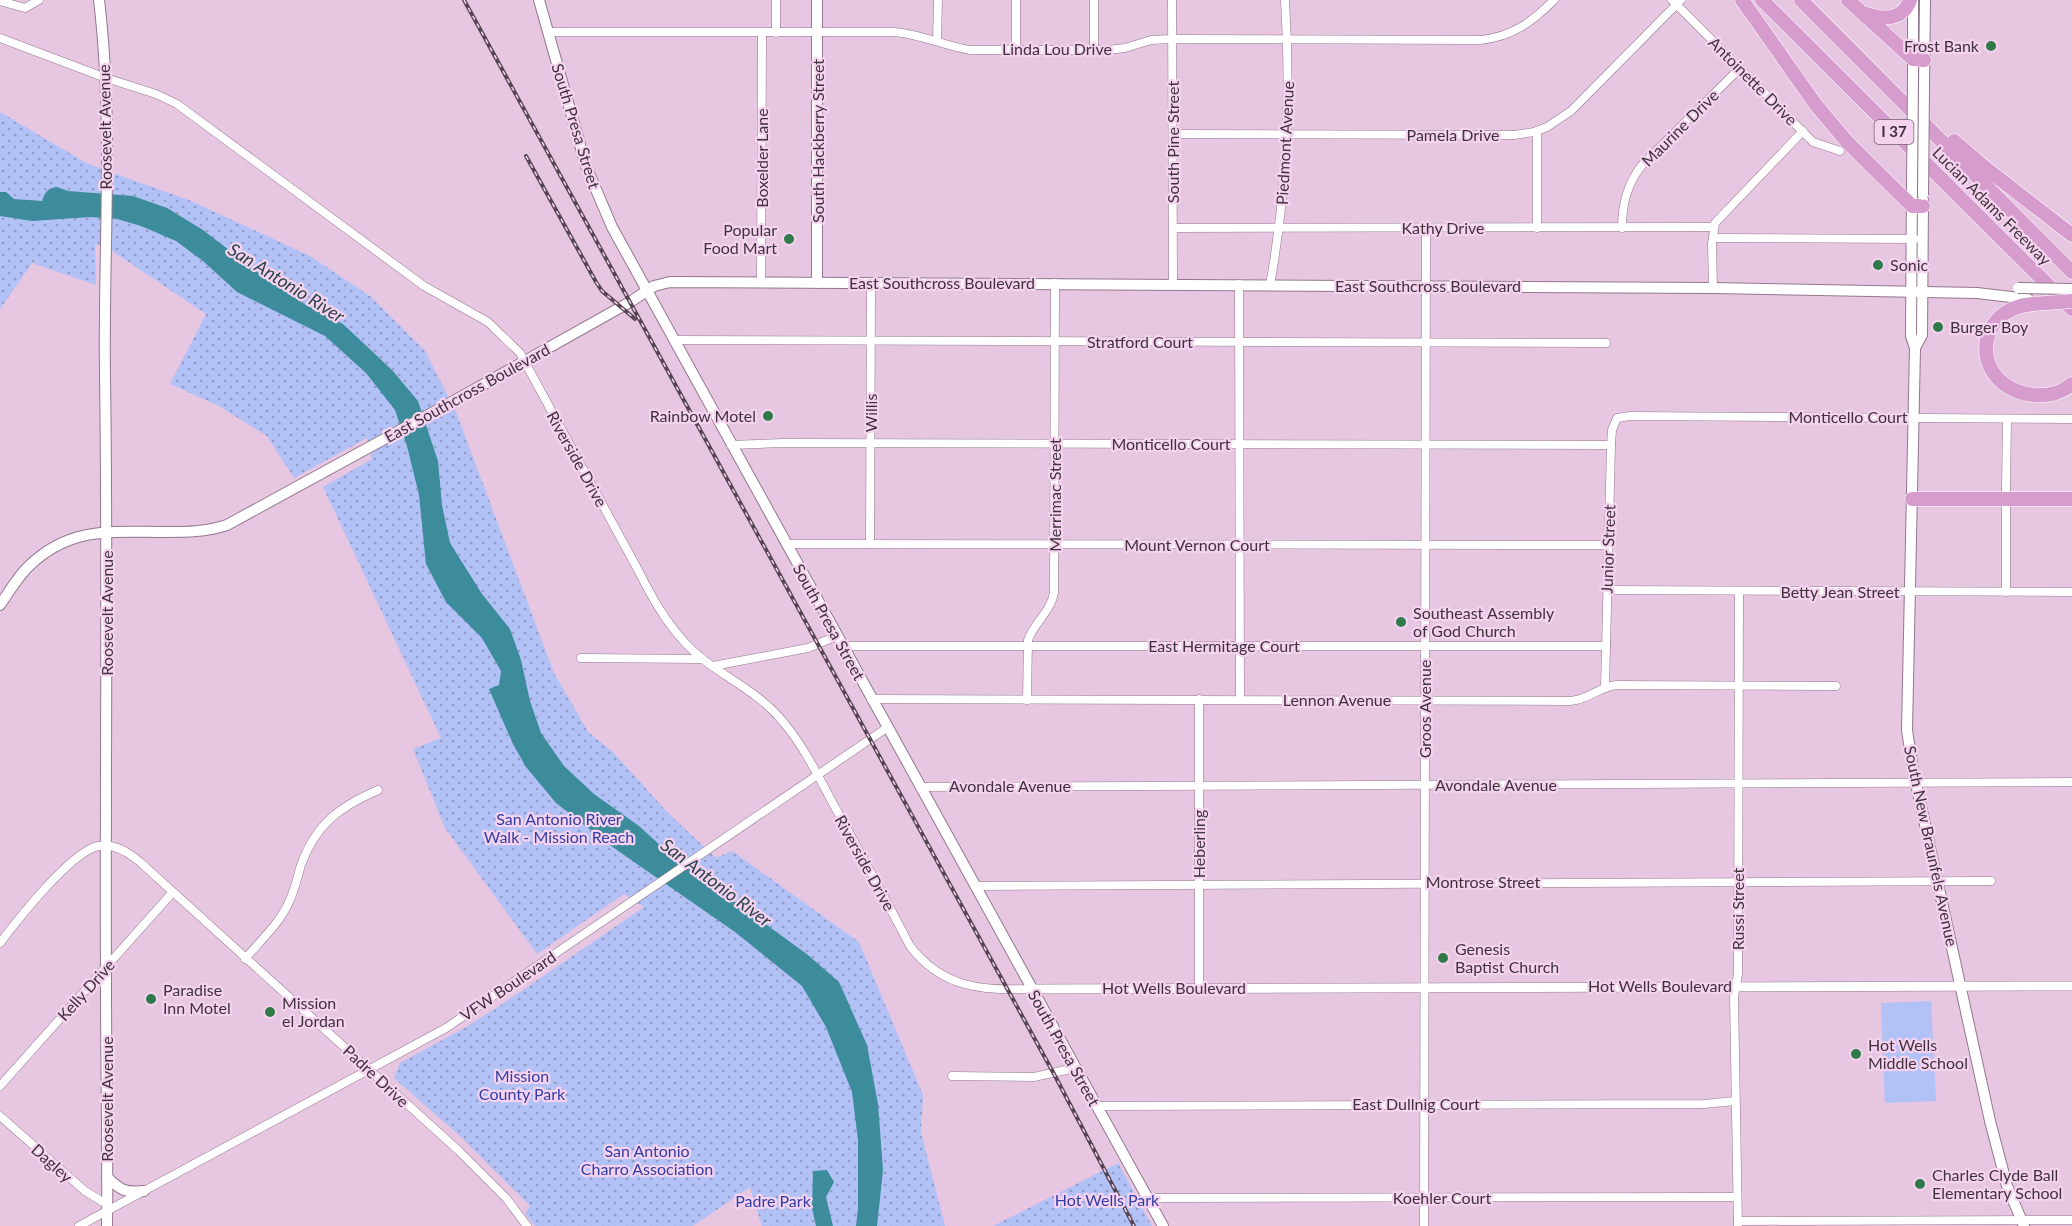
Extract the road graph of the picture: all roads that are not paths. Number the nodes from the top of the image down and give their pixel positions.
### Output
1 (39, 0) edge
2 (99, 0) edge
3 (539, 0) edge
4 (776, 0) edge
5 (818, 0) edge
6 (938, 0) edge
7 (1016, 0) edge
8 (1094, 0) edge
9 (1172, 0) edge
10 (1285, 0) edge
11 (1554, 0) edge
12 (1742, 0) edge
13 (1762, 0) edge
14 (1802, 0) edge
15 (1848, 0) edge
16 (1911, 0) edge
17 (1924, 0) edge
18 (0, 1) edge
19 (1677, 2) edge
20 (1864, 13) junction
21 (548, 32) junction
22 (818, 32) junction
23 (762, 33) junction
24 (776, 33) junction
25 (0, 38) edge
26 (1172, 39) junction
27 (1288, 39) junction
28 (937, 41) junction
29 (1016, 50) junction
30 (1094, 50) junction
31 (1919, 59) junction
32 (1740, 68) junction
33 (1871, 70) junction
34 (106, 78) junction
35 (1537, 131) junction
36 (1803, 131) junction
37 (1173, 134) junction
38 (1288, 134) junction
39 (1840, 150) dead end
40 (1919, 202) junction
41 (1714, 227) junction
42 (1173, 228) junction
43 (1281, 228) junction
44 (1426, 228) junction
45 (1537, 228) junction
46 (1622, 228) junction
47 (2072, 235) edge
48 (1713, 238) junction
49 (1917, 239) junction
50 (2027, 264) junction
51 (2072, 272) edge
52 (761, 282) junction
53 (817, 283) junction
54 (871, 283) junction
55 (1055, 283) junction
56 (1173, 284) junction
57 (1239, 284) junction
58 (1270, 285) junction
59 (1426, 285) junction
60 (1713, 288) junction
61 (2072, 289) edge
62 (647, 291) junction
63 (1917, 292) junction
64 (1977, 293) junction
65 (2072, 301) edge
66 (2031, 302) junction
67 (2072, 309) edge
68 (2072, 316) edge
69 (674, 340) junction
70 (871, 341) junction
71 (1426, 341) junction
72 (1055, 342) junction
73 (1240, 342) junction
74 (1606, 343) dead end
75 (524, 361) junction
76 (2072, 384) edge
77 (1623, 416) joint
78 (1914, 418) junction
79 (2007, 419) junction
80 (2072, 419) edge
81 (871, 443) junction
82 (731, 444) junction
83 (1056, 444) junction
84 (1240, 444) junction
85 (1426, 444) junction
86 (1611, 445) junction
87 (2006, 490) dead end
88 (1912, 499) junction
89 (2072, 499) edge
90 (2006, 505) dead end
91 (107, 532) junction
92 (786, 544) junction
93 (870, 544) junction
94 (1056, 544) junction
95 (1240, 545) junction
96 (1426, 545) junction
97 (1608, 545) junction
98 (1607, 590) junction
99 (1739, 592) junction
100 (1909, 592) junction
101 (2006, 592) junction
102 (2072, 592) edge
103 (0, 605) edge
104 (840, 641) junction
105 (1028, 645) junction
106 (1240, 646) junction
107 (1425, 646) junction
108 (1606, 646) junction
109 (581, 658) dead end
110 (702, 659) junction
111 (713, 666) junction
112 (1739, 685) junction
113 (1836, 686) dead end
114 (1605, 688) junction
115 (871, 699) junction
116 (1199, 699) junction
117 (1027, 700) junction
118 (1240, 700) junction
119 (1425, 701) junction
120 (888, 728) junction
121 (818, 776) junction
122 (1916, 782) junction
123 (2072, 782) edge
124 (1738, 784) junction
125 (1199, 786) junction
126 (1425, 786) junction
127 (921, 787) junction
128 (378, 790) dead end
129 (106, 845) junction
130 (1738, 881) junction
131 (1937, 881) junction
132 (1991, 881) dead end
133 (1425, 883) junction
134 (1198, 884) junction
135 (975, 886) junction
136 (172, 893) junction
137 (0, 943) edge
138 (245, 958) junction
139 (106, 968) junction
140 (1736, 986) junction
141 (1961, 986) junction
142 (2072, 986) edge
143 (1199, 988) junction
144 (1424, 988) junction
145 (1032, 989) junction
146 (1075, 1068) junction
147 (369, 1070) junction
148 (952, 1076) dead end
149 (0, 1086) edge
150 (1735, 1101) junction
151 (1424, 1104) junction
152 (1096, 1106) junction
153 (0, 1116) edge
154 (107, 1177) junction
155 (144, 1191) junction
156 (1737, 1197) junction
157 (1147, 1198) junction
158 (1424, 1198) junction
159 (108, 1208) junction
160 (2072, 1220) edge
161 (1738, 1223) edge
162 (2023, 1223) edge
163 (79, 1226) edge
164 (107, 1226) edge
165 (527, 1226) edge
166 (1163, 1226) edge
167 (1424, 1226) edge

1 - 18 street
2 - 34 main road, Roosevelt Avenue
3 - 21 main road, South Presa Street
4 - 24 street
5 - 22 main road, South Hackberry Street
6 - 28 street
7 - 29 street
8 - 30 street
9 - 26 street, South Pine Street
10 - 27 street, Piedmont Avenue
11 - 27 street, Linda Lou Drive
12 - 40 highway
13 - 50 highway, Lucian Adams Freeway / I 37
14 - 33 highway, Lucian Adams Freeway / I 37
15 - 20 highway
16 - 20 highway
16 - 31 main road, South New Braunfels Avenue
17 - 31 main road, South New Braunfels Avenue
19 - 32 street, Antoinette Drive
19 - 35 street, Pamela Drive
20 - 31 highway
21 - 23 street, Linda Lou Drive
21 - 62 main road, South Presa Street
22 - 24 street, Linda Lou Drive
22 - 28 street, Linda Lou Drive
22 - 53 main road, South Hackberry Street
23 - 24 street, Linda Lou Drive
23 - 52 street, Boxelder Lane
25 - 34 street, Riverside Drive
26 - 27 street, Linda Lou Drive
26 - 30 street, Linda Lou Drive
26 - 37 street, South Pine Street
27 - 38 street, Piedmont Avenue
28 - 29 street, Linda Lou Drive
29 - 30 street, Linda Lou Drive
31 - 40 main road, South New Braunfels Avenue, bridge
31 - 40 main road, South New Braunfels Avenue, bridge
32 - 36 street, Antoinette Drive
32 - 46 street, Maurine Drive
33 - 47 highway
33 - 51 highway, Lucian Adams Freeway / I 37
34 - 75 street, Riverside Drive
34 - 91 main road, Roosevelt Avenue
35 - 38 street, Pamela Drive
35 - 45 street
36 - 39 street, Antoinette Drive
36 - 41 street
37 - 38 street, Pamela Drive
37 - 42 street, South Pine Street
38 - 43 street, Piedmont Avenue
40 - 49 main road, South New Braunfels Avenue
41 - 46 street, Kathy Drive
41 - 48 street
42 - 43 street, Kathy Drive
42 - 56 street, South Pine Street
43 - 44 street, Kathy Drive
43 - 58 street, Piedmont Avenue
44 - 45 street, Kathy Drive
44 - 59 street, Groos Avenue
45 - 46 street, Kathy Drive
48 - 49 street
48 - 60 street
49 - 63 main road, South New Braunfels Avenue
50 - 67 highway, Lucian Adams Freeway / I 37
50 - 68 highway
52 - 53 main road, East Southcross Boulevard
52 - 62 main road, East Southcross Boulevard
53 - 54 main road, East Southcross Boulevard
54 - 55 main road, East Southcross Boulevard
54 - 70 street, Willis
55 - 56 main road, East Southcross Boulevard
55 - 72 street, Merrimac Street
56 - 57 main road, East Southcross Boulevard
57 - 58 main road, East Southcross Boulevard
57 - 73 street
58 - 59 main road, East Southcross Boulevard
59 - 60 main road, East Southcross Boulevard
59 - 71 street, Groos Avenue
60 - 63 main road, East Southcross Boulevard
61 - 64 main road, East Southcross Boulevard, bridge
62 - 69 main road, South Presa Street
62 - 75 main road, East Southcross Boulevard
63 - 64 main road, East Southcross Boulevard
63 - 78 main road, South New Braunfels Avenue
64 - 66 main road, East Southcross Boulevard
65 - 66 highway, bridge
66 - 76 highway
69 - 70 street, Stratford Court
69 - 82 main road, South Presa Street
70 - 72 street, Stratford Court
70 - 81 street, Willis
71 - 73 street, Stratford Court
71 - 74 street, Stratford Court
71 - 85 street, Groos Avenue
72 - 73 street, Stratford Court
72 - 83 street, Merrimac Street
73 - 84 street
75 - 91 main road, East Southcross Boulevard
75 - 110 street, Riverside Drive
77 - 78 street, Monticello Court
77 - 86 street, Junior Street
78 - 79 street, Monticello Court
78 - 88 main road, South New Braunfels Avenue
79 - 80 street, Monticello Court
79 - 87 street
81 - 82 street, Monticello Court
81 - 83 street, Monticello Court
81 - 93 street, Willis
82 - 92 main road, South Presa Street
83 - 84 street, Monticello Court
83 - 94 street, Merrimac Street
84 - 85 street, Monticello Court
84 - 95 street
85 - 86 street, Monticello Court
85 - 96 street, Groos Avenue
86 - 97 street, Junior Street
88 - 89 highway
88 - 100 main road, South New Braunfels Avenue
90 - 101 street
91 - 103 main road, East Southcross Boulevard
91 - 129 main road, Roosevelt Avenue
92 - 93 street, Mount Vernon Court
92 - 104 main road, South Presa Street
93 - 94 street, Mount Vernon Court
94 - 95 street, Mount Vernon Court
94 - 105 street, Merrimac Street
95 - 96 street, Mount Vernon Court
95 - 106 street
96 - 97 street, Mount Vernon Court
96 - 107 street, Groos Avenue
97 - 98 street, Junior Street
98 - 99 street, Betty Jean Street
98 - 108 street, Junior Street
99 - 100 street, Betty Jean Street
99 - 112 street, Russi Street
100 - 101 street, Betty Jean Street
100 - 122 main road, South New Braunfels Avenue
101 - 102 street, Betty Jean Street
104 - 105 street, East Hermitage Court
104 - 111 street
104 - 115 main road, South Presa Street
105 - 106 street, East Hermitage Court
105 - 117 street, Merrimac Street
106 - 107 street, East Hermitage Court
106 - 118 street
107 - 108 street, East Hermitage Court
107 - 119 street, Groos Avenue
108 - 114 street, Junior Street
109 - 110 street
110 - 111 street, Riverside Drive
111 - 121 street, Riverside Drive
112 - 113 street, Lennon Avenue
112 - 114 street, Lennon Avenue
112 - 124 street, Russi Street
114 - 119 street, Lennon Avenue
115 - 117 street, Lennon Avenue
115 - 120 main road, South Presa Street
116 - 117 street, Lennon Avenue
116 - 118 street, Lennon Avenue
116 - 125 street, Heberling
118 - 119 street, Lennon Avenue
119 - 126 street, Groos Avenue
120 - 121 street, VFW Boulevard
120 - 127 main road, South Presa Street
121 - 145 street, Riverside Drive
121 - 147 street, VFW Boulevard
122 - 123 street, Avondale Avenue
122 - 124 street, Avondale Avenue
122 - 131 main road, South New Braunfels Avenue
124 - 126 street, Avondale Avenue
124 - 130 street, Russi Street
125 - 126 street, Avondale Avenue
125 - 127 street, Avondale Avenue
125 - 134 street, Heberling
126 - 133 street, Groos Avenue
127 - 135 main road, South Presa Street
128 - 138 street
129 - 136 street, Padre Drive
129 - 137 street
129 - 139 main road, Roosevelt Avenue
130 - 131 street, Montrose Street
130 - 133 street, Montrose Street
130 - 140 street, Russi Street
131 - 132 street, Montrose Street
131 - 141 main road, South New Braunfels Avenue
133 - 134 street, Montrose Street
133 - 144 street, Groos Avenue
134 - 135 street, Montrose Street
134 - 143 street, Heberling
135 - 145 main road, South Presa Street
136 - 138 street, Padre Drive
136 - 139 street, Kelly Drive
138 - 147 street, Padre Drive
139 - 149 street, Kelly Drive
139 - 154 main road, Roosevelt Avenue
140 - 141 street, Hot Wells Boulevard
140 - 144 street, Hot Wells Boulevard
140 - 150 street, Russi Street
141 - 142 street, Hot Wells Boulevard
141 - 162 main road, South New Braunfels Avenue
143 - 144 street, Hot Wells Boulevard
143 - 145 street, Hot Wells Boulevard
144 - 151 street, Groos Avenue
145 - 146 main road, South Presa Street
146 - 148 street
146 - 152 main road, South Presa Street
147 - 155 street, VFW Boulevard
147 - 165 street, Padre Drive
150 - 151 street, East Dullnig Court
150 - 156 street, Russi Street
151 - 152 street, East Dullnig Court
151 - 158 street, Groos Avenue
152 - 157 main road, South Presa Street
153 - 159 street, Dagley
154 - 155 main road
154 - 159 main road, Roosevelt Avenue
155 - 159 street, VFW Boulevard
156 - 158 street, Koehler Court
156 - 161 street, Russi Street
157 - 158 street, Koehler Court
157 - 166 main road, South Presa Street
158 - 167 street, Groos Avenue
159 - 163 street, VFW Boulevard
159 - 164 main road, Roosevelt Avenue
160 - 162 street
161 - 162 street

